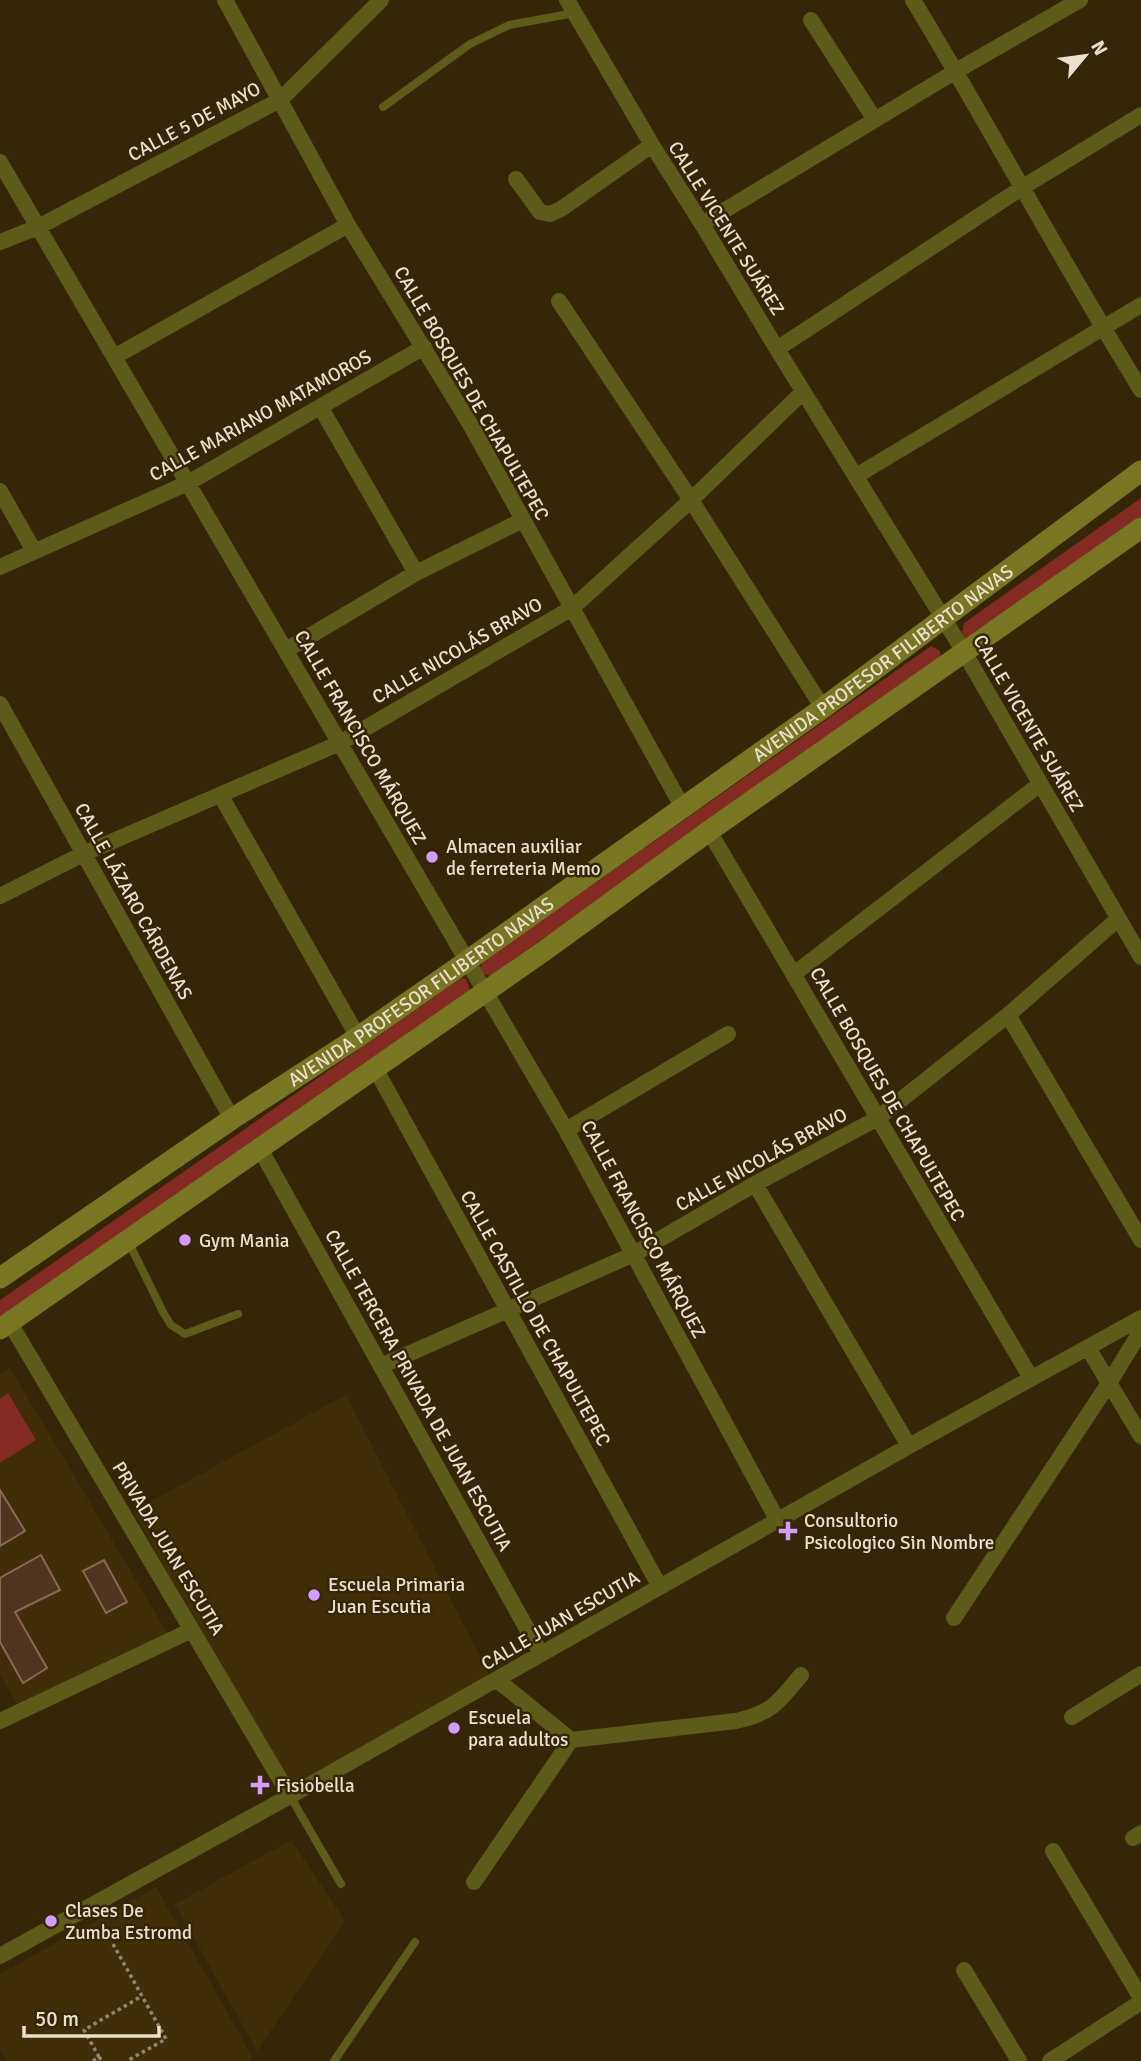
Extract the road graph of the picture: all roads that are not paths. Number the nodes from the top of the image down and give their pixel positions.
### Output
1 (225, 0) edge
2 (381, 0) edge
3 (913, 0) edge
4 (1080, 0) edge
5 (571, 7) edge
6 (811, 20) dead end
7 (956, 71) junction
8 (280, 100) junction
9 (383, 107) dead end
10 (1141, 114) edge
11 (875, 120) junction
12 (652, 145) junction
13 (0, 162) edge
14 (516, 179) dead end
15 (1023, 187) junction
16 (702, 224) junction
17 (348, 225) junction
18 (38, 227) junction
19 (0, 242) edge
20 (559, 301) dead end
21 (1141, 305) edge
22 (1102, 327) junction
23 (424, 347) junction
24 (777, 349) junction
25 (114, 357) junction
26 (1141, 390) edge
27 (803, 393) junction
28 (321, 408) junction
29 (1141, 471) edge
30 (856, 476) junction
31 (188, 483) junction
32 (0, 491) edge
33 (691, 500) junction
34 (523, 520) junction
35 (1141, 528) edge
36 (34, 551) junction
37 (0, 567) edge
38 (416, 573) junction
39 (572, 608) junction
40 (942, 618) junction
41 (286, 650) junction
42 (964, 652) junction
43 (0, 704) edge
44 (823, 708) junction
45 (5, 724) edge
46 (340, 743) junction
47 (1040, 784) junction
48 (221, 796) junction
49 (683, 808) junction
50 (709, 831) junction
51 (83, 854) junction
52 (0, 897) edge
53 (1118, 919) junction
54 (1141, 957) edge
55 (467, 961) junction
56 (793, 974) junction
57 (484, 990) junction
58 (1007, 1015) junction
59 (728, 1034) dead end
60 (358, 1037) junction
61 (375, 1068) junction
62 (878, 1118) junction
63 (232, 1119) junction
64 (566, 1130) junction
65 (259, 1147) junction
66 (755, 1184) junction
67 (127, 1240) junction
68 (1141, 1240) edge
69 (634, 1254) junction
70 (0, 1278) edge
71 (508, 1310) junction
72 (238, 1314) dead end
73 (1141, 1318) edge
74 (5, 1326) edge
75 (1141, 1331) edge
76 (1088, 1348) junction
77 (381, 1366) junction
78 (1031, 1378) junction
79 (1109, 1383) junction
80 (1141, 1436) edge
81 (909, 1446) junction
82 (778, 1521) junction
83 (660, 1587) junction
84 (954, 1618) dead end
85 (192, 1629) junction
86 (541, 1654) junction
87 (1141, 1674) edge
88 (801, 1675) dead end
89 (497, 1680) junction
90 (1072, 1717) dead end
91 (0, 1721) edge
92 (571, 1741) junction
93 (290, 1796) junction
94 (1054, 1850) dead end
95 (474, 1882) dead end
96 (341, 1884) dead end
97 (415, 1942) dead end
98 (0, 1956) edge
99 (964, 1970) dead end
100 (1141, 2000) edge
101 (334, 2061) edge
102 (1019, 2061) edge
103 (1050, 2061) edge

1 - 8 street, CALLE BOSQUES DE CHAPULTEPEC
2 - 8 street, CALLE 5 DE MAYO
3 - 7 street
4 - 7 street
5 - 9 lane
5 - 12 street, CALLE VICENTE SUÁREZ
6 - 11 street
7 - 11 street
7 - 15 street
8 - 17 street, CALLE BOSQUES DE CHAPULTEPEC
8 - 18 street, CALLE 5 DE MAYO
10 - 15 street
11 - 16 street
12 - 14 street
12 - 16 street, CALLE VICENTE SUÁREZ
13 - 18 street, CALLE FRANCISCO MÁRQUEZ
15 - 22 street
15 - 24 street
16 - 24 street, CALLE VICENTE SUÁREZ
17 - 23 street, CALLE BOSQUES DE CHAPULTEPEC
17 - 25 street
18 - 19 street, CALLE 5 DE MAYO
18 - 25 street, CALLE FRANCISCO MÁRQUEZ
20 - 33 street
21 - 22 street
22 - 26 street
22 - 30 street
23 - 28 street, CALLE MARIANO MATAMOROS
23 - 34 street, CALLE BOSQUES DE CHAPULTEPEC
24 - 27 street, CALLE VICENTE SUÁREZ
25 - 31 street, CALLE FRANCISCO MÁRQUEZ
27 - 30 street, CALLE VICENTE SUÁREZ
27 - 33 street, CALLE NICOLÁS BRAVO
28 - 31 street, CALLE MARIANO MATAMOROS
28 - 38 street
29 - 40 main road, AVENIDA PROFESOR FILIBERTO NAVAS
30 - 40 street, CALLE VICENTE SUÁREZ
31 - 36 street, CALLE MARIANO MATAMOROS
31 - 41 street, CALLE FRANCISCO MÁRQUEZ
32 - 36 street
33 - 39 street, CALLE NICOLÁS BRAVO
33 - 44 street
34 - 38 street
34 - 39 street, CALLE BOSQUES DE CHAPULTEPEC
35 - 42 main road, AVENIDA PROFESOR FILIBERTO NAVAS
36 - 37 street, CALLE MARIANO MATAMOROS
38 - 41 street
39 - 46 street, CALLE NICOLÁS BRAVO
39 - 49 street, CALLE BOSQUES DE CHAPULTEPEC
40 - 42 street, CALLE VICENTE SUÁREZ
40 - 44 main road, AVENIDA PROFESOR FILIBERTO NAVAS
41 - 46 street, CALLE FRANCISCO MÁRQUEZ
42 - 47 street, CALLE VICENTE SUÁREZ
42 - 50 main road, AVENIDA PROFESOR FILIBERTO NAVAS
43 - 45 street, CALLE LÁZARO CÁRDENAS
44 - 49 main road, AVENIDA PROFESOR FILIBERTO NAVAS
45 - 51 street, CALLE LÁZARO CÁRDENAS
46 - 48 street, CALLE NICOLÁS BRAVO
46 - 55 street, CALLE FRANCISCO MÁRQUEZ
47 - 53 street, CALLE VICENTE SUÁREZ
47 - 56 street
48 - 51 street, CALLE NICOLÁS BRAVO
48 - 60 street
49 - 55 main road, AVENIDA PROFESOR FILIBERTO NAVAS
50 - 56 street, CALLE BOSQUES DE CHAPULTEPEC
50 - 57 main road, AVENIDA PROFESOR FILIBERTO NAVAS
51 - 52 street, CALLE NICOLÁS BRAVO
51 - 63 street, CALLE LÁZARO CÁRDENAS
53 - 54 street, CALLE VICENTE SUÁREZ
53 - 58 street, CALLE NICOLÁS BRAVO
55 - 57 street, CALLE FRANCISCO MÁRQUEZ
55 - 60 main road, AVENIDA PROFESOR FILIBERTO NAVAS
56 - 62 street, CALLE BOSQUES DE CHAPULTEPEC
57 - 61 main road, AVENIDA PROFESOR FILIBERTO NAVAS
57 - 64 street, CALLE FRANCISCO MÁRQUEZ
58 - 62 street, CALLE NICOLÁS BRAVO
58 - 68 street
59 - 64 street
60 - 63 main road, AVENIDA PROFESOR FILIBERTO NAVAS
61 - 65 main road, AVENIDA PROFESOR FILIBERTO NAVAS
61 - 71 street, CALLE CASTILLO DE CHAPULTEPEC
62 - 66 street, CALLE NICOLÁS BRAVO
62 - 78 street, CALLE BOSQUES DE CHAPULTEPEC
63 - 70 main road, AVENIDA PROFESOR FILIBERTO NAVAS
64 - 69 street, CALLE FRANCISCO MÁRQUEZ
65 - 67 main road, AVENIDA PROFESOR FILIBERTO NAVAS
65 - 77 street, CALLE TERCERA PRIVADA DE JUAN ESCUTIA
66 - 69 street, CALLE NICOLÁS BRAVO
66 - 81 street
67 - 72 lane
67 - 74 main road, AVENIDA PROFESOR FILIBERTO NAVAS
69 - 71 street, CALLE NICOLÁS BRAVO
69 - 82 street, CALLE FRANCISCO MÁRQUEZ
71 - 77 street, CALLE NICOLÁS BRAVO
71 - 83 street, CALLE CASTILLO DE CHAPULTEPEC
73 - 76 street, CALLE JUAN ESCUTIA
74 - 85 street, PRIVADA JUAN ESCUTIA
75 - 79 street
76 - 78 street, CALLE JUAN ESCUTIA
76 - 79 street
77 - 86 street, CALLE TERCERA PRIVADA DE JUAN ESCUTIA
78 - 81 street, CALLE JUAN ESCUTIA
79 - 80 street
79 - 84 street
81 - 82 street, CALLE JUAN ESCUTIA
82 - 83 street, CALLE JUAN ESCUTIA
83 - 86 street, CALLE JUAN ESCUTIA
85 - 91 street
85 - 93 street, PRIVADA JUAN ESCUTIA
86 - 89 street, CALLE JUAN ESCUTIA
87 - 90 street
88 - 92 street
89 - 92 street
89 - 93 street, CALLE JUAN ESCUTIA
92 - 95 street
93 - 96 lane
93 - 98 street, CALLE JUAN ESCUTIA
94 - 100 street
97 - 101 lane
99 - 102 street
100 - 103 street

